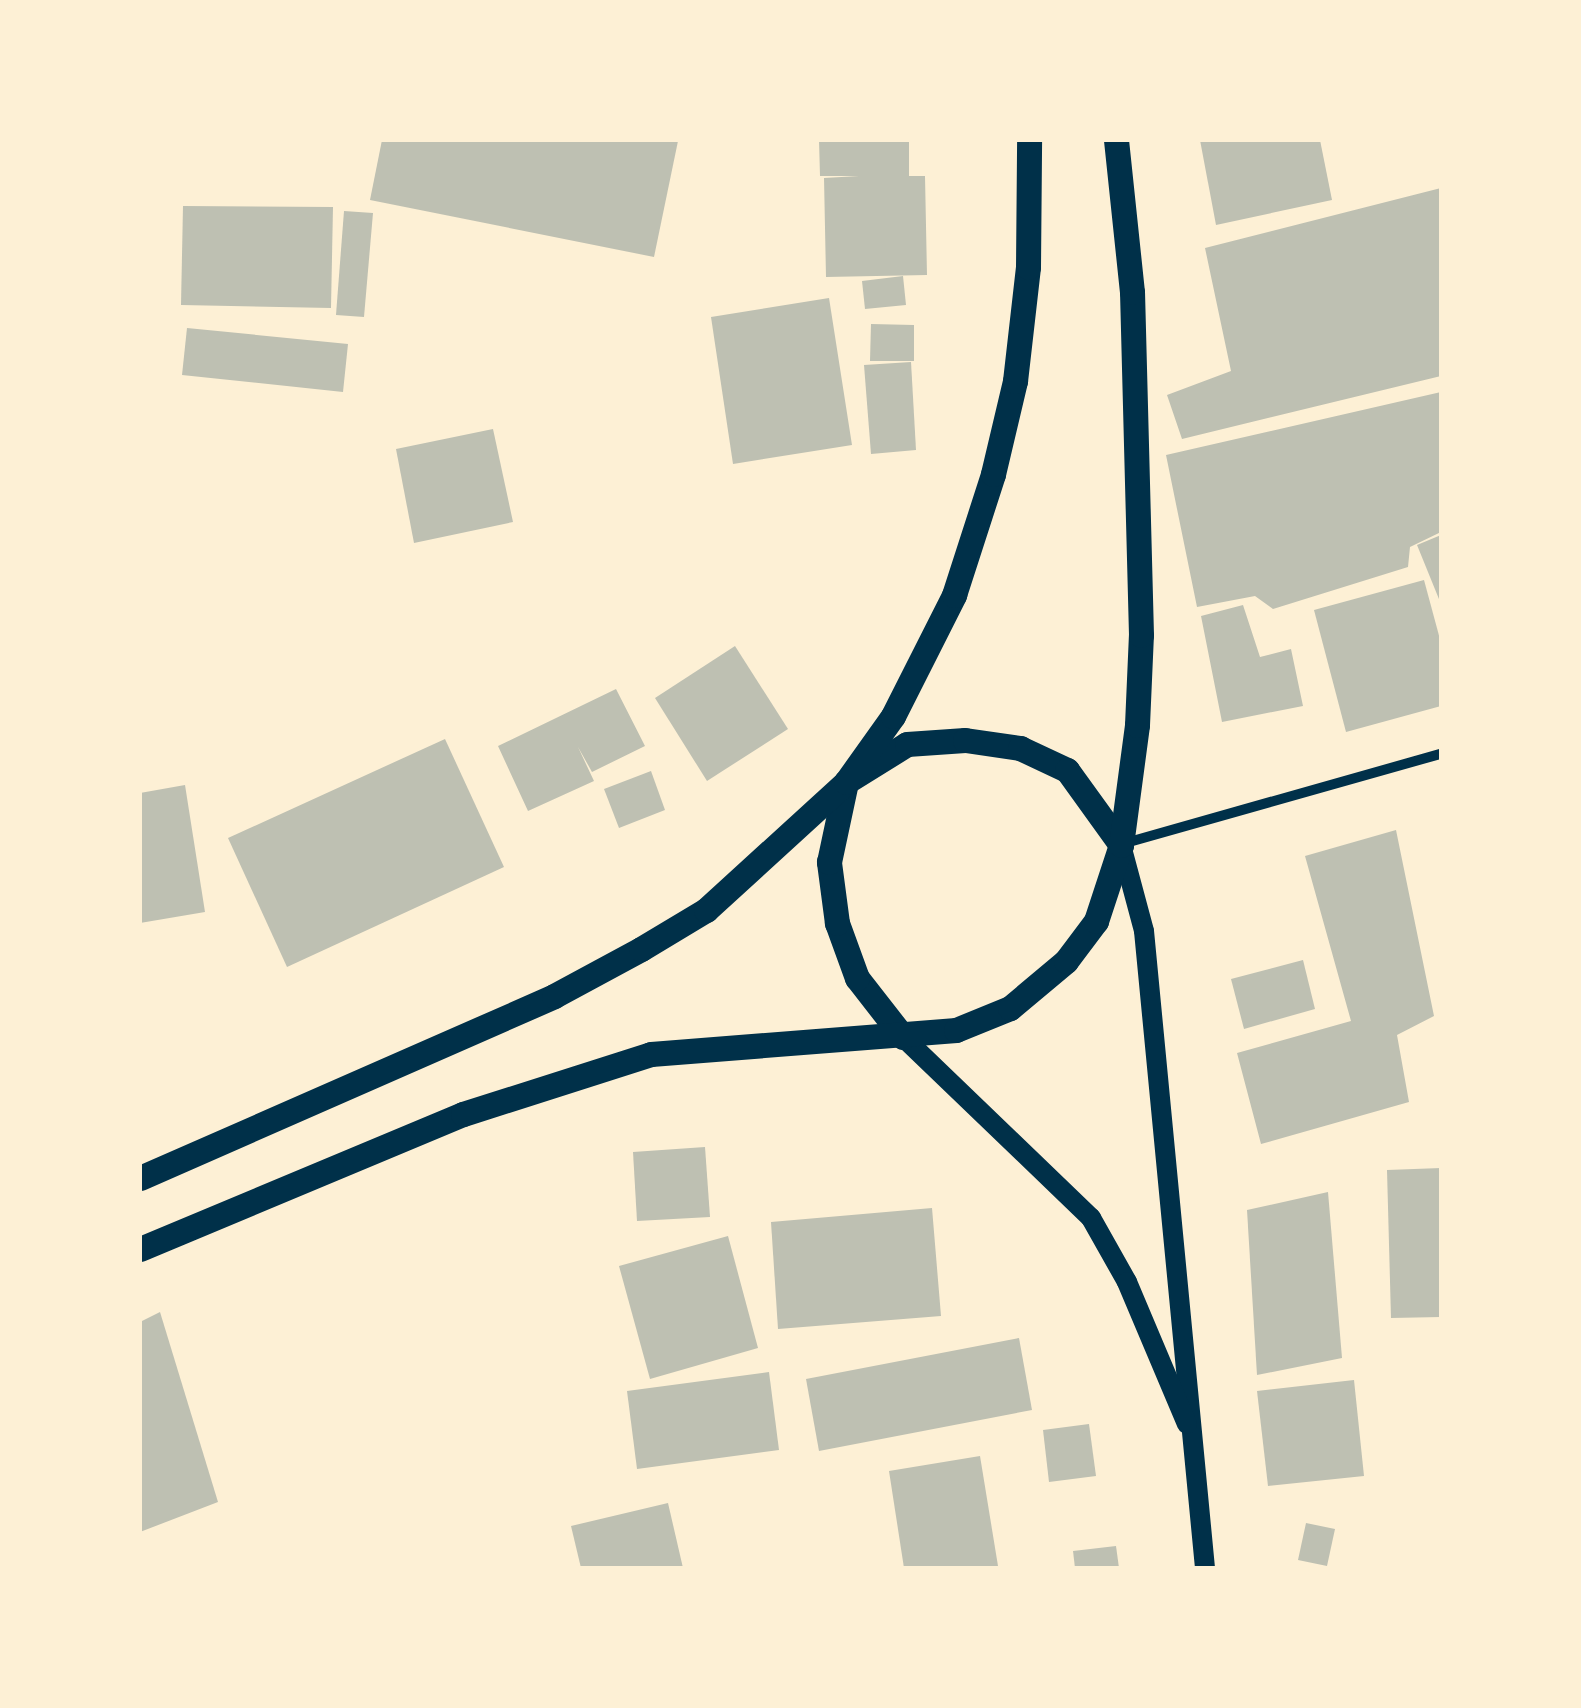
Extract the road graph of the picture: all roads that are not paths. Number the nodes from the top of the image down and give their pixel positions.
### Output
1 (1029, 140) edge
2 (1116, 140) edge
3 (1441, 754) edge
4 (846, 782) junction
5 (1121, 844) junction
6 (903, 1037) junction
7 (140, 1178) edge
8 (140, 1250) edge
9 (1196, 1445) junction
10 (1205, 1568) edge

1 - 4 main road
2 - 5 main road
3 - 5 street
4 - 5 main road
4 - 6 main road
4 - 7 main road
5 - 6 main road
5 - 9 main road
6 - 8 main road
6 - 9 main road
9 - 10 main road

